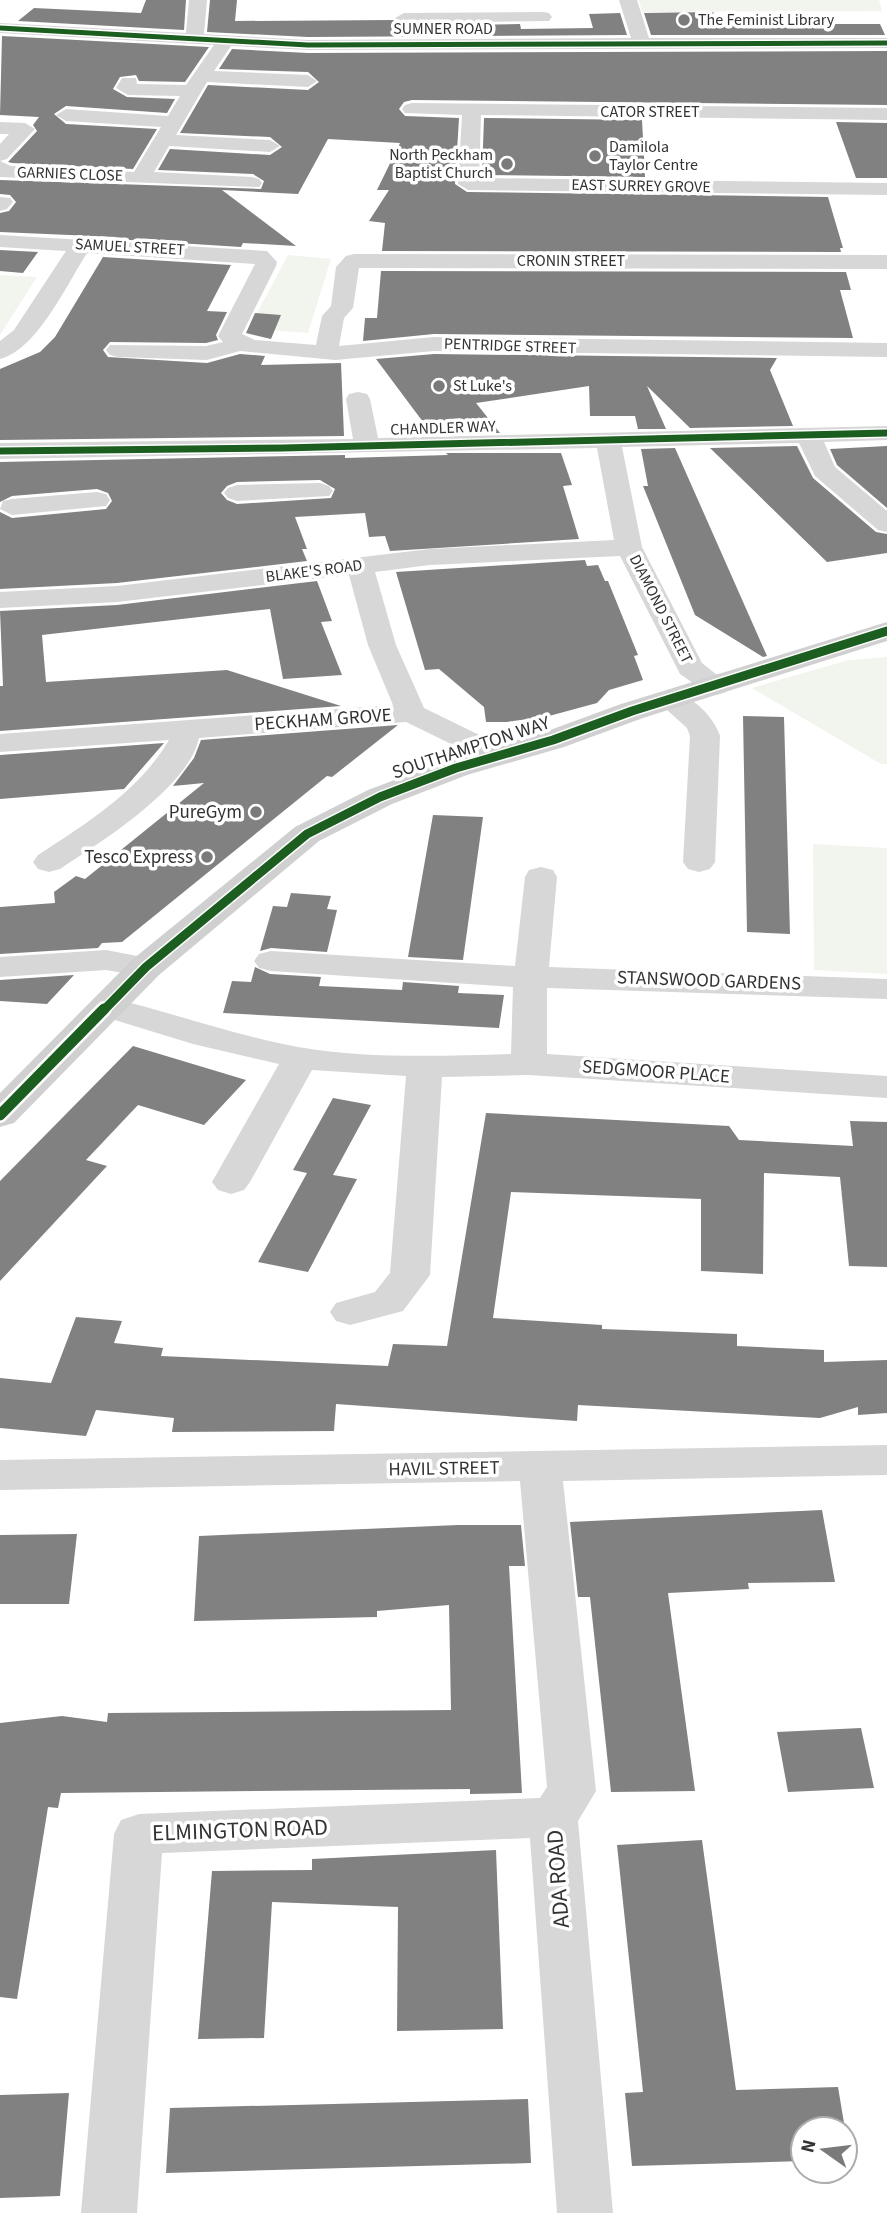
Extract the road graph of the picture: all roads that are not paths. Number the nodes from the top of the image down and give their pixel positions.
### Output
1 (198, 0) edge
2 (628, 0) edge
3 (403, 9) edge
4 (542, 17) dead end
5 (0, 28) edge
6 (194, 41) junction
7 (225, 42) junction
8 (642, 44) junction
9 (887, 44) edge
10 (405, 46) junction
11 (308, 81) dead end
12 (129, 82) dead end
13 (197, 84) junction
14 (412, 109) dead end
15 (472, 111) junction
16 (887, 114) edge
17 (66, 115) dead end
18 (175, 122) junction
19 (0, 128) edge
20 (164, 140) junction
21 (270, 146) dead end
22 (0, 155) edge
23 (0, 167) edge
24 (141, 177) junction
25 (252, 183) dead end
26 (887, 189) edge
27 (0, 241) edge
28 (81, 245) junction
29 (887, 262) edge
30 (240, 344) junction
31 (118, 350) dead end
32 (887, 351) edge
33 (0, 352) edge
34 (334, 352) junction
35 (887, 433) edge
36 (809, 437) junction
37 (608, 439) junction
38 (367, 446) junction
39 (283, 448) junction
40 (66, 450) junction
41 (0, 451) edge
42 (281, 491) junction
43 (320, 491) dead end
44 (237, 493) dead end
45 (97, 500) dead end
46 (56, 501) junction
47 (12, 507) dead end
48 (887, 524) edge
49 (629, 547) junction
50 (360, 566) junction
51 (0, 600) edge
52 (887, 631) edge
53 (716, 686) junction
54 (671, 700) junction
55 (411, 713) junction
56 (182, 730) junction
57 (0, 743) edge
58 (497, 755) junction
59 (49, 862) dead end
60 (699, 862) dead end
61 (541, 877) dead end
62 (271, 961) dead end
63 (0, 967) edge
64 (146, 967) junction
65 (532, 976) junction
66 (887, 989) edge
67 (107, 1007) junction
68 (300, 1058) junction
69 (528, 1064) junction
70 (425, 1067) junction
71 (887, 1087) edge
72 (0, 1115) edge
73 (231, 1182) dead end
74 (350, 1312) dead end
75 (887, 1460) edge
76 (540, 1467) junction
77 (0, 1475) edge
78 (553, 1817) junction
79 (109, 2213) edge
80 (585, 2213) edge

1 - 6 street
2 - 8 street
3 - 4 street
3 - 10 street
5 - 6 street, SUMNER ROAD
6 - 7 street, SUMNER ROAD
7 - 10 street, SUMNER ROAD
7 - 13 street, GARNIES CLOSE
8 - 9 street, SUMNER ROAD
8 - 10 street, SUMNER ROAD
11 - 13 street
12 - 13 street
13 - 18 street, GARNIES CLOSE
14 - 15 street, CATOR STREET
15 - 16 street, CATOR STREET
15 - 26 street, EAST SURREY GROVE
17 - 18 street
18 - 20 street, GARNIES CLOSE
19 - 22 street, GARNIES CLOSE
20 - 21 street
20 - 24 street, GARNIES CLOSE
23 - 24 street, GARNIES CLOSE
24 - 25 street, GARNIES CLOSE
27 - 28 street, SAMUEL STREET
28 - 30 street, SAMUEL STREET
28 - 33 street
29 - 34 street, CRONIN STREET
30 - 31 street, PENTRIDGE STREET
30 - 34 street, PENTRIDGE STREET
32 - 34 street, PENTRIDGE STREET
34 - 38 street
35 - 36 street, CHANDLER WAY
36 - 37 street, CHANDLER WAY
36 - 48 street
37 - 38 street, CHANDLER WAY
37 - 49 street, DIAMOND STREET
38 - 39 street, CHANDLER WAY
39 - 40 street, CHANDLER WAY
39 - 42 street
40 - 41 street, CHANDLER WAY
40 - 46 street
42 - 43 street
42 - 44 street
45 - 46 street
46 - 47 street
49 - 50 street, BLAKE'S ROAD
49 - 53 street, DIAMOND STREET
50 - 51 street, BLAKE'S ROAD
50 - 55 street
52 - 53 main road, SOUTHAMPTON WAY
53 - 54 main road, SOUTHAMPTON WAY
54 - 58 main road, SOUTHAMPTON WAY
54 - 60 street
55 - 56 street, PECKHAM GROVE
55 - 58 street, PECKHAM GROVE
56 - 57 street, PECKHAM GROVE
56 - 59 street
58 - 64 main road, SOUTHAMPTON WAY
61 - 65 street
62 - 65 street, STANSWOOD GARDENS
63 - 64 street
64 - 67 main road, SOUTHAMPTON WAY
65 - 66 street, STANSWOOD GARDENS
65 - 69 street
67 - 68 street, SEDGMOOR PLACE
67 - 72 main road, SOUTHAMPTON WAY
68 - 70 street, SEDGMOOR PLACE
68 - 73 street
69 - 70 street, SEDGMOOR PLACE
69 - 71 street, SEDGMOOR PLACE
70 - 74 street
75 - 76 street, HAVIL STREET
76 - 77 street, HAVIL STREET
76 - 78 street, ADA ROAD
78 - 79 street, ELMINGTON ROAD
78 - 80 street, ADA ROAD

